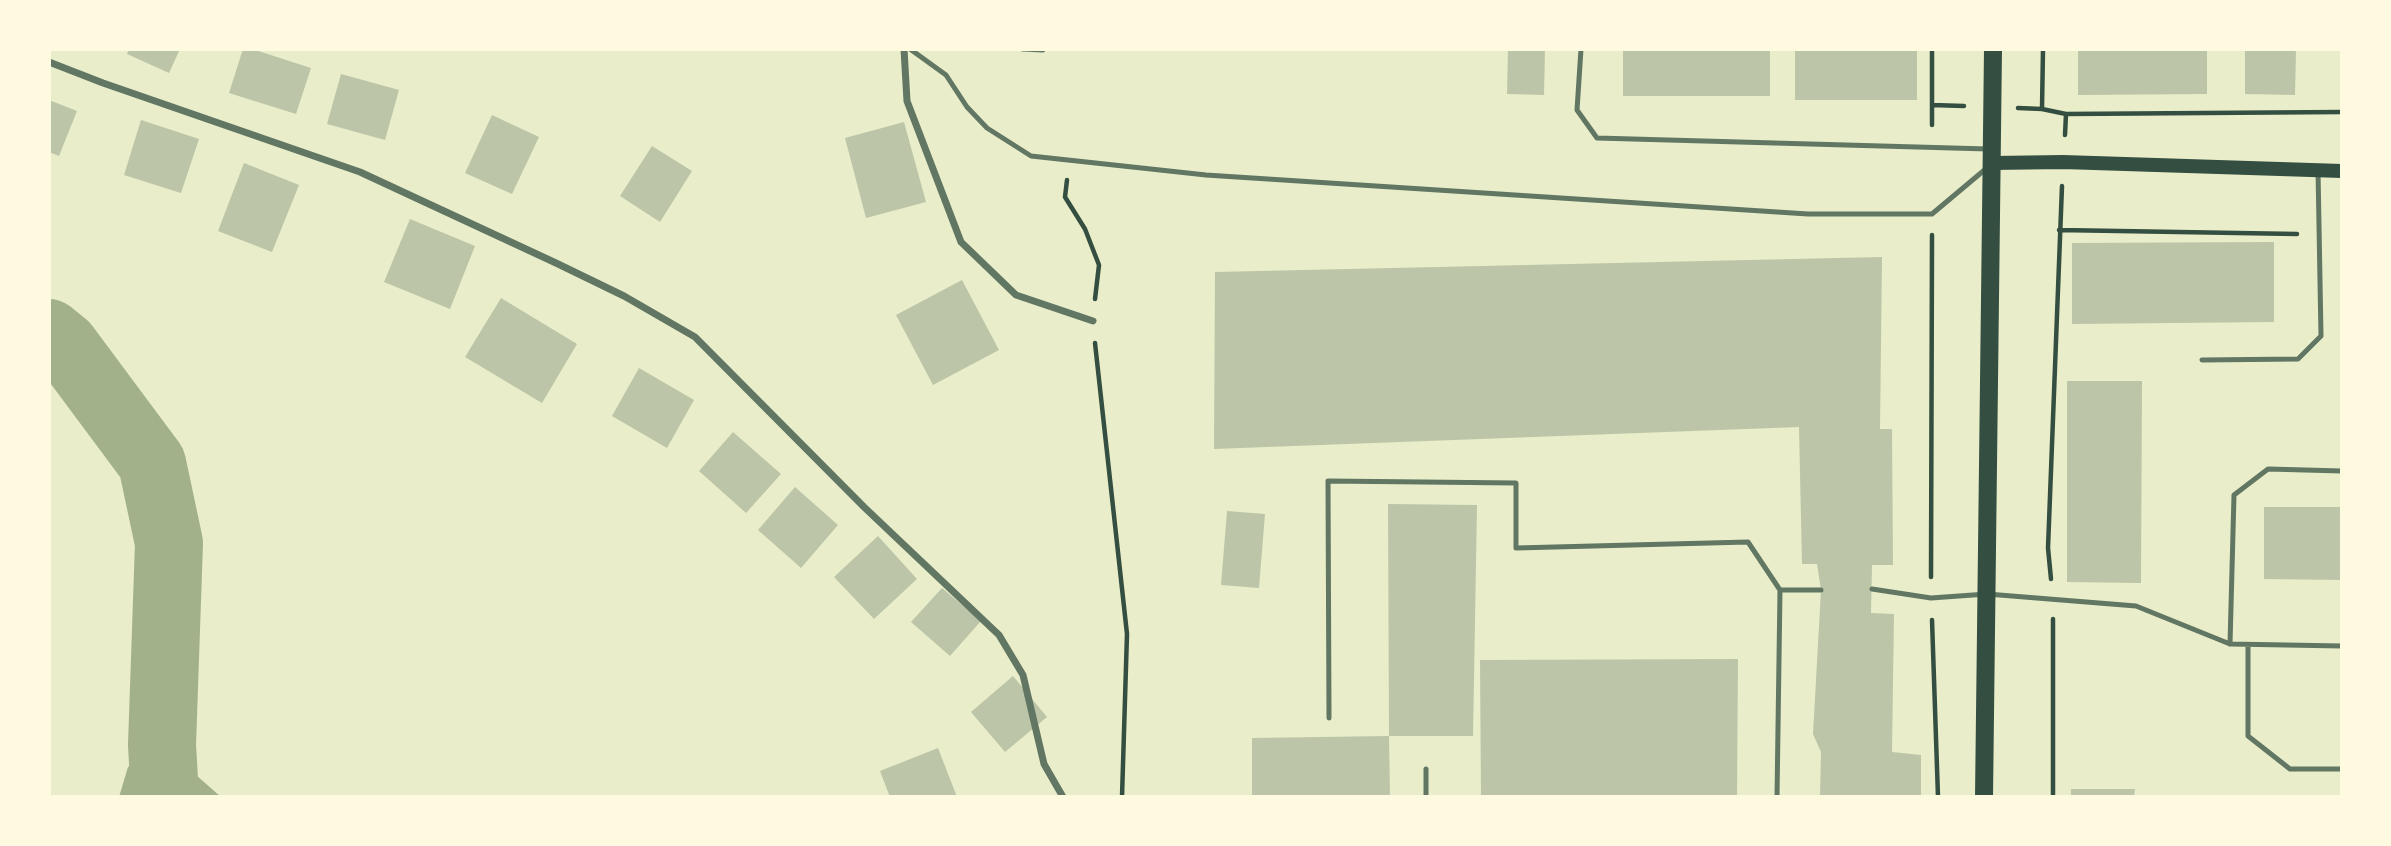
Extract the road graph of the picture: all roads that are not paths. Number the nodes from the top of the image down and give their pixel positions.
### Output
1 (904, 49) edge
2 (910, 49) edge
3 (1023, 49) edge
4 (1581, 49) edge
5 (1993, 49) edge
6 (1043, 50) edge
7 (49, 62) edge
8 (1993, 156) junction
9 (2318, 170) junction
10 (2342, 171) edge
11 (1093, 321) road end
12 (2202, 360) dead end
13 (2342, 471) edge
14 (1872, 589) dead end
15 (1780, 590) junction
16 (1821, 590) dead end
17 (1987, 594) junction
18 (2230, 644) junction
19 (2248, 645) junction
20 (2342, 646) edge
21 (1329, 718) dead end
22 (1426, 769) dead end
23 (2342, 769) edge
24 (1063, 797) edge
25 (1426, 797) edge
26 (1777, 797) edge
27 (1984, 797) edge

1 - 11 street
2 - 8 lane
3 - 6 lane
4 - 8 lane
5 - 8 main road
7 - 24 street
8 - 9 main road
8 - 17 main road
9 - 10 main road
9 - 12 lane
13 - 18 lane
14 - 17 lane
15 - 16 lane
15 - 21 lane
15 - 26 lane
17 - 18 lane
17 - 27 main road
18 - 19 lane
19 - 20 lane
19 - 23 lane
22 - 25 lane

